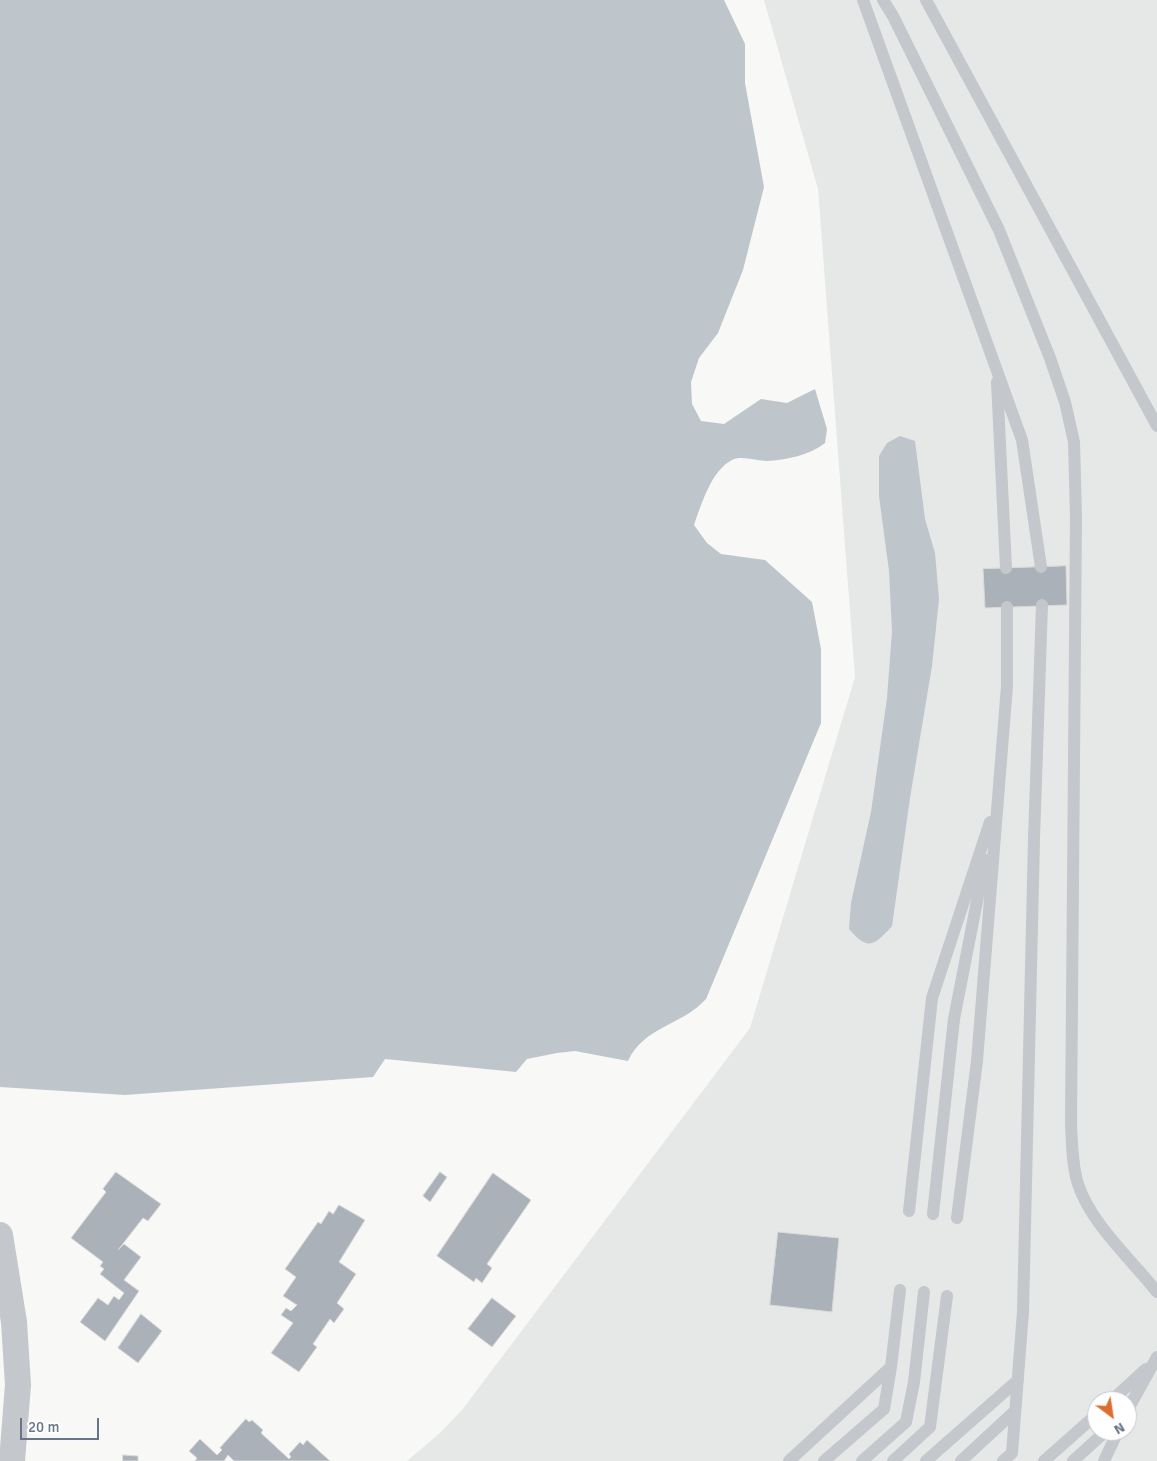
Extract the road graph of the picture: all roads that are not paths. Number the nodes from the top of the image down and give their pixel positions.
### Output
1 (863, 0) edge
2 (884, 0) edge
3 (926, 0) edge
4 (995, 367) junction
5 (1157, 426) edge
6 (1041, 567) dead end
7 (1006, 568) dead end
8 (1042, 605) dead end
9 (1008, 607) dead end
10 (996, 803) junction
11 (909, 1211) dead end
12 (933, 1214) dead end
13 (957, 1218) dead end
14 (0, 1235) edge
15 (900, 1290) dead end
16 (924, 1292) dead end
17 (1157, 1292) edge
18 (947, 1296) dead end
19 (1155, 1360) edge
20 (891, 1368) junction
21 (1018, 1380) junction
22 (1122, 1391) edge
23 (1137, 1393) edge
24 (1015, 1411) junction
25 (1087, 1423) edge
26 (1095, 1441) edge
27 (1113, 1441) edge
28 (12, 1461) edge
29 (789, 1461) edge
30 (824, 1461) edge
31 (862, 1461) edge
32 (892, 1461) edge
33 (926, 1461) edge
34 (961, 1461) edge
35 (1003, 1461) edge
36 (1044, 1461) edge
37 (1073, 1461) edge
38 (1104, 1461) edge

1 - 4 lane
2 - 17 lane
3 - 5 lane
4 - 6 lane
4 - 7 lane
8 - 21 lane
9 - 10 lane
10 - 11 lane
10 - 12 lane
10 - 13 lane
14 - 28 street
15 - 20 lane
16 - 31 lane
18 - 32 lane
19 - 22 lane
19 - 23 lane
20 - 29 lane
20 - 30 lane
21 - 24 lane
21 - 33 lane
24 - 34 lane
24 - 35 lane
25 - 36 lane
26 - 37 lane
27 - 38 lane

